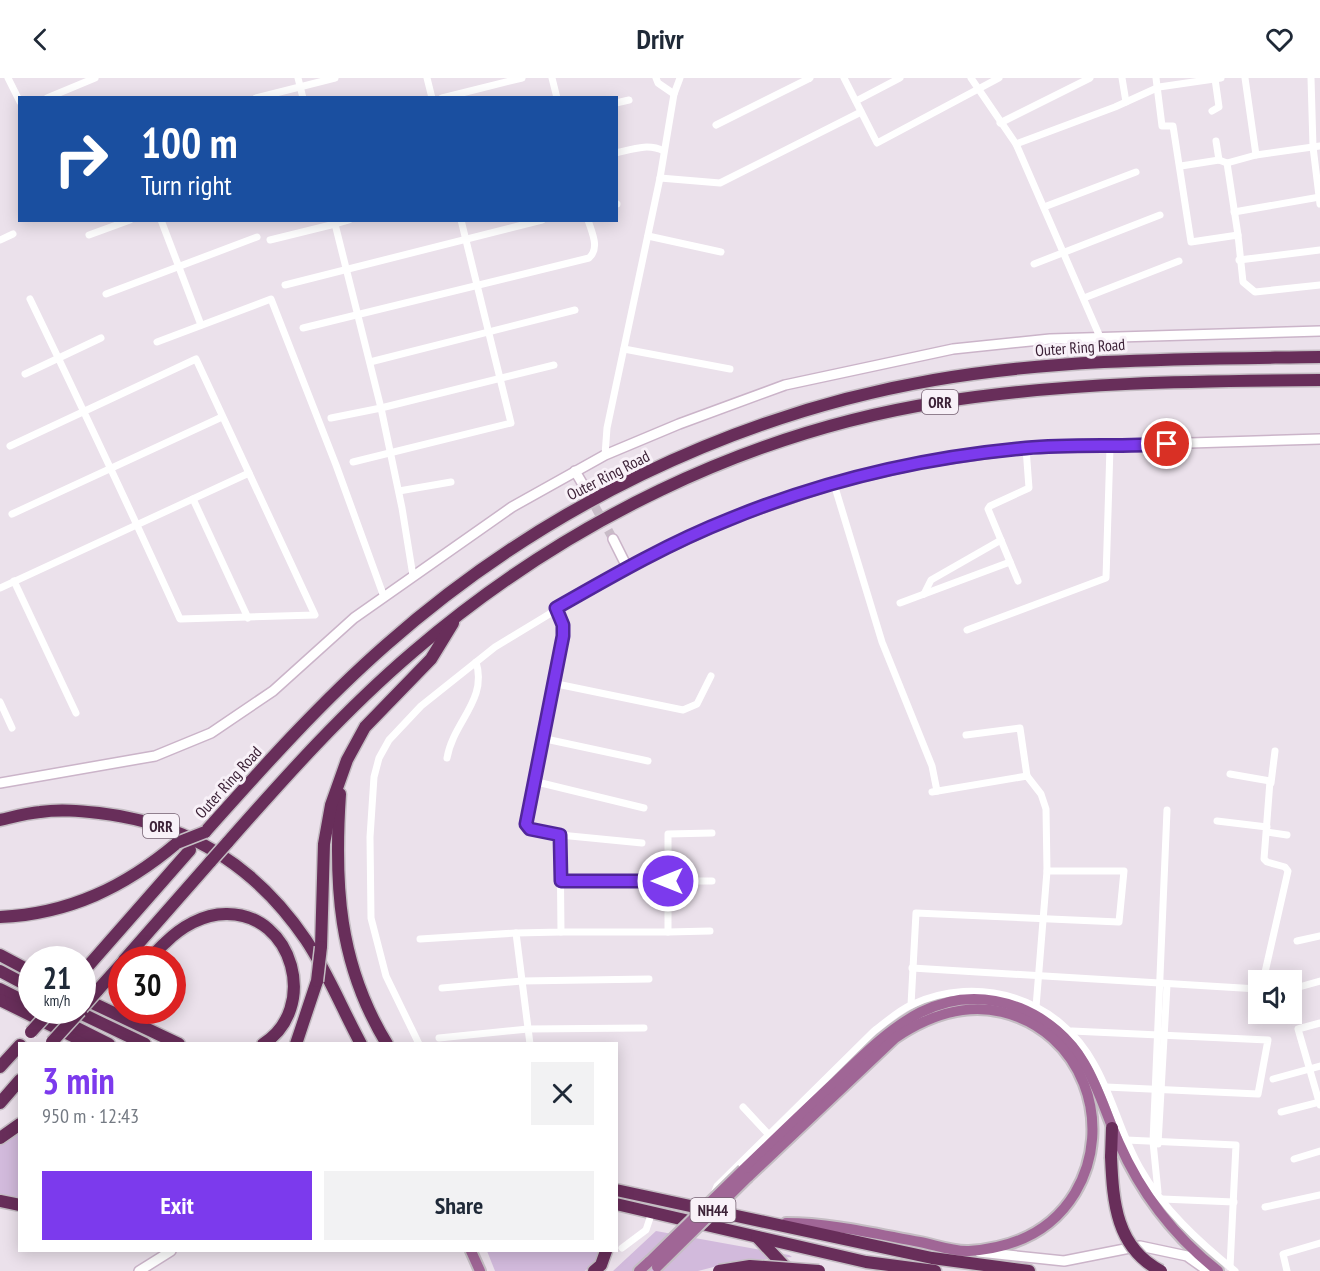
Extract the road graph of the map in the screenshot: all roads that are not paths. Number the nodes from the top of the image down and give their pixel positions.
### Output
1 (8, 78) edge
2 (95, 78) edge
3 (298, 78) edge
4 (335, 78) edge
5 (427, 78) edge
6 (522, 78) edge
7 (552, 78) edge
8 (656, 78) edge
9 (680, 78) edge
10 (810, 78) edge
11 (844, 78) edge
12 (900, 78) edge
13 (971, 78) edge
14 (999, 78) edge
15 (1090, 78) edge
16 (1122, 78) edge
17 (1156, 78) edge
18 (1218, 78) edge
19 (1245, 78) edge
20 (1311, 78) edge
21 (300, 87) junction
22 (1159, 87) junction
23 (978, 90) junction
24 (674, 94) junction
25 (51, 96) edge
26 (264, 96) edge
27 (302, 96) edge
28 (432, 96) edge
29 (450, 96) edge
30 (556, 96) edge
31 (18, 98) edge
32 (629, 100) dead end
33 (856, 101) junction
34 (1125, 102) junction
35 (618, 103) edge
36 (1212, 111) dead end
37 (861, 112) junction
38 (1000, 123) junction
39 (716, 125) dead end
40 (1216, 141) dead end
41 (1016, 144) junction
42 (1316, 146) edge
43 (664, 151) junction
44 (618, 152) edge
45 (1256, 155) junction
46 (1219, 160) junction
47 (1227, 163) junction
48 (1181, 166) junction
49 (1136, 172) dead end
50 (660, 178) junction
51 (1320, 200) edge
52 (1044, 207) junction
53 (1234, 212) junction
54 (1160, 215) dead end
55 (125, 222) edge
56 (162, 222) edge
57 (334, 222) edge
58 (462, 222) edge
59 (534, 222) edge
60 (589, 222) edge
61 (13, 234) dead end
62 (89, 235) dead end
63 (1238, 235) junction
64 (648, 236) junction
65 (257, 237) dead end
66 (466, 238) junction
67 (0, 240) edge
68 (270, 240) dead end
69 (1320, 250) edge
70 (721, 252) dead end
71 (1065, 253) junction
72 (1239, 260) junction
73 (1179, 261) dead end
74 (1034, 264) dead end
75 (179, 268) junction
76 (346, 269) junction
77 (285, 285) dead end
78 (1320, 285) edge
79 (479, 287) junction
80 (106, 294) dead end
81 (1084, 298) junction
82 (30, 299) dead end
83 (575, 310) dead end
84 (357, 315) junction
85 (201, 325) junction
86 (303, 328) dead end
87 (1320, 331) edge
88 (490, 333) junction
89 (1100, 337) junction
90 (101, 338) dead end
91 (158, 342) dead end
92 (624, 349) junction
93 (1320, 357) edge
94 (59, 358) junction
95 (370, 362) junction
96 (554, 365) dead end
97 (730, 369) dead end
98 (25, 374) dead end
99 (500, 378) junction
100 (1320, 380) edge
101 (381, 408) junction
102 (84, 412) junction
103 (222, 417) junction
104 (332, 418) dead end
105 (1320, 439) edge
106 (10, 446) dead end
107 (1110, 447) junction
108 (1026, 448) junction
109 (390, 451) junction
110 (605, 455) junction
111 (353, 462) dead end
112 (111, 469) junction
113 (575, 471) junction
114 (249, 473) junction
115 (451, 482) dead end
116 (582, 483) tunnel mouth
117 (834, 484) junction
118 (399, 490) junction
119 (193, 499) junction
120 (12, 514) dead end
121 (137, 524) junction
122 (613, 539) tunnel mouth
123 (1001, 540) junction
124 (1010, 562) junction
125 (627, 567) junction
126 (413, 576) junction
127 (14, 581) junction
128 (1018, 581) dead end
129 (0, 588) edge
130 (924, 594) junction
131 (384, 597) junction
132 (900, 603) dead end
133 (556, 608) junction
134 (457, 616) junction
135 (248, 618) junction
136 (967, 630) dead end
137 (476, 662) junction
138 (711, 676) dead end
139 (552, 683) junction
140 (0, 702) edge
141 (76, 712) dead end
142 (12, 728) dead end
143 (966, 735) dead end
144 (541, 738) junction
145 (1275, 751) dead end
146 (447, 758) dead end
147 (648, 761) dead end
148 (1230, 774) dead end
149 (1027, 776) junction
150 (533, 781) junction
151 (0, 783) edge
152 (1271, 783) junction
153 (644, 808) dead end
154 (1167, 810) dead end
155 (0, 820) edge
156 (333, 820) junction
157 (1217, 821) dead end
158 (1267, 830) junction
159 (206, 832) junction
160 (712, 833) dead end
161 (560, 835) junction
162 (1287, 835) dead end
163 (642, 843) dead end
164 (1047, 871) junction
165 (561, 881) junction
166 (668, 881) junction
167 (712, 881) dead end
168 (0, 917) edge
169 (1042, 920) junction
170 (710, 931) dead end
171 (561, 932) junction
172 (668, 932) junction
173 (516, 933) junction
174 (1320, 936) edge
175 (420, 939) dead end
176 (1297, 942) dead end
177 (137, 946) edge
178 (163, 946) edge
179 (0, 955) edge
180 (96, 957) edge
181 (18, 965) edge
182 (912, 968) junction
183 (1266, 970) edge
184 (0, 971) edge
185 (1037, 974) junction
186 (108, 979) edge
187 (649, 979) dead end
188 (18, 981) edge
189 (522, 981) junction
190 (1320, 981) edge
191 (1164, 985) junction
192 (1302, 986) edge
193 (442, 988) dead end
194 (0, 989) edge
195 (1248, 989) edge
196 (96, 992) edge
197 (18, 998) edge
198 (0, 1000) edge
199 (96, 1005) edge
200 (911, 1005) junction
201 (1036, 1007) junction
202 (96, 1018) edge
203 (1320, 1023) edge
204 (38, 1024) edge
205 (68, 1024) edge
206 (69, 1024) edge
207 (528, 1029) junction
208 (644, 1029) dead end
209 (1072, 1031) junction
210 (1161, 1035) junction
211 (439, 1038) dead end
212 (23, 1042) edge
213 (53, 1042) edge
214 (85, 1042) edge
215 (104, 1042) edge
216 (142, 1042) edge
217 (175, 1042) edge
218 (265, 1042) edge
219 (297, 1042) edge
220 (360, 1042) edge
221 (386, 1042) edge
222 (418, 1042) edge
223 (530, 1042) edge
224 (18, 1047) edge
225 (1320, 1066) edge
226 (0, 1067) edge
227 (1310, 1069) junction
228 (1273, 1079) dead end
229 (18, 1082) edge
230 (1106, 1087) junction
231 (1158, 1089) junction
232 (0, 1103) edge
233 (1320, 1103) edge
234 (743, 1107) dead end
235 (1281, 1112) dead end
236 (18, 1125) edge
237 (1112, 1128) junction
238 (769, 1135) junction
239 (0, 1138) edge
240 (1126, 1140) junction
241 (1156, 1142) junction
242 (1320, 1151) edge
243 (1294, 1159) dead end
244 (746, 1173) junction
245 (618, 1186) edge
246 (618, 1190) edge
247 (630, 1191) junction
248 (1320, 1195) edge
249 (1160, 1197) junction
250 (0, 1201) edge
251 (675, 1202) junction
252 (1234, 1202) junction
253 (618, 1204) edge
254 (18, 1205) edge
255 (1265, 1207) dead end
256 (709, 1209) junction
257 (652, 1212) junction
258 (672, 1217) junction
259 (774, 1223) junction
260 (757, 1237) junction
261 (1320, 1243) edge
262 (622, 1248) dead end
263 (968, 1251) junction
264 (169, 1252) edge
265 (471, 1252) edge
266 (606, 1252) edge
267 (653, 1266) edge
268 (1232, 1269) edge
269 (139, 1271) edge
270 (480, 1271) edge
271 (594, 1271) edge
272 (639, 1271) edge
273 (718, 1271) edge
274 (789, 1271) edge
275 (819, 1271) edge
276 (935, 1271) edge
277 (1029, 1271) edge
278 (1161, 1271) edge
279 (1208, 1271) edge
280 (1218, 1271) edge
281 (1287, 1271) edge

1 - 31 street
2 - 25 street
3 - 21 street
4 - 21 street
5 - 28 street
6 - 29 street
7 - 30 street
8 - 24 street
9 - 24 street
10 - 39 street
11 - 33 street
12 - 33 street
13 - 23 street
14 - 23 street
15 - 38 street
16 - 34 street
17 - 22 street
18 - 22 street
18 - 36 street
19 - 45 street
20 - 42 street
21 - 26 street
21 - 27 street
22 - 34 street
22 - 48 street
23 - 37 street
23 - 38 street
24 - 43 street
32 - 35 street
33 - 37 street
34 - 41 street
37 - 50 street
38 - 41 street
40 - 46 street
41 - 52 street
42 - 45 street
42 - 51 street
43 - 44 street
43 - 50 street
45 - 47 street
46 - 47 street
46 - 48 street
47 - 53 street
48 - 63 street
49 - 52 street
50 - 64 street
51 - 53 street
52 - 71 street
53 - 63 street
54 - 71 street
55 - 62 street
56 - 75 street
57 - 68 street
57 - 76 street
58 - 66 street
59 - 66 street
60 - 79 street
61 - 67 street
63 - 72 street
64 - 70 street
64 - 92 street
65 - 75 street
66 - 76 street
66 - 79 street
69 - 72 street
71 - 74 street
71 - 81 street
72 - 78 street
73 - 81 street
75 - 80 street
75 - 85 street
76 - 77 street
76 - 84 street
79 - 84 street
79 - 88 street
81 - 89 street
82 - 94 street
83 - 88 street
84 - 86 street
84 - 95 street
85 - 91 street
85 - 131 street
87 - 89 street
88 - 95 street
88 - 99 street
89 - 110 street
90 - 94 street
92 - 97 street
92 - 110 street
93 - 159 highway, Outer Ring Road / ORR
94 - 98 street
94 - 102 street
95 - 101 street
96 - 99 street
99 - 101 street
99 - 109 street
100 - 134 highway, ORR
101 - 104 street
101 - 109 street
102 - 103 street
102 - 106 street
102 - 112 street
103 - 112 street
103 - 114 street
105 - 107 street
107 - 108 street
107 - 136 street
108 - 117 street
108 - 123 street
109 - 111 street
109 - 118 street
110 - 113 street
112 - 120 street
112 - 121 street
113 - 116 street
113 - 126 street
114 - 119 street
114 - 135 street
115 - 118 street
117 - 125 street
117 - 149 street
118 - 126 street
119 - 121 street
119 - 135 street
121 - 127 street
121 - 135 street
122 - 125 street
123 - 124 street
123 - 130 street
124 - 128 street
124 - 130 street
125 - 133 street
126 - 131 street
127 - 129 street
127 - 141 street
130 - 132 street
131 - 151 street
133 - 137 street
133 - 139 street
134 - 156 highway
134 - 177 highway, ORR, bridge
137 - 146 street
137 - 222 street
138 - 139 street
139 - 144 street
140 - 142 street
143 - 149 street
144 - 147 street
144 - 150 street
145 - 152 street
148 - 152 street
149 - 164 street
150 - 153 street
150 - 161 street
152 - 158 street
154 - 191 street
155 - 220 highway, ORR
156 - 219 highway, bridge
156 - 221 highway
157 - 158 street
158 - 162 street
158 - 183 street
159 - 168 highway, ORR, bridge
159 - 180 highway, Outer Ring Road / ORR
160 - 166 street
161 - 163 street
161 - 165 street
164 - 169 street
164 - 169 street
165 - 166 street
165 - 171 street
166 - 167 street
166 - 172 street
169 - 182 street
169 - 185 street
170 - 172 street
171 - 172 street
171 - 173 street
173 - 175 street
173 - 189 street
174 - 176 street
178 - 218 highway
179 - 181 highway
182 - 185 street
182 - 200 street
184 - 188 highway
185 - 191 street
185 - 201 street
186 - 196 highway, ORR, bridge
187 - 189 street
189 - 193 street
189 - 207 street
190 - 192 street
191 - 195 street
191 - 210 street
194 - 197 highway
198 - 214 highway
199 - 217 highway
200 - 201 street
200 - 238 street
201 - 209 street
202 - 216 highway
203 - 227 street
204 - 212 highway, bridge
205 - 213 highway, ORR, bridge
206 - 215 highway
207 - 208 street
207 - 211 street
207 - 223 street
209 - 210 street
209 - 230 street
210 - 231 street
210 - 231 street
224 - 226 highway
225 - 227 street
227 - 228 street
227 - 233 street
229 - 232 highway
230 - 231 street
230 - 240 street
231 - 241 street
233 - 235 street
234 - 238 street
236 - 239 highway
237 - 244 main road
237 - 278 highway, bridge
237 - 280 main road
238 - 256 street
240 - 241 street
240 - 249 street
241 - 249 street
241 - 252 street
242 - 243 street
244 - 263 main road
244 - 267 main road, bridge
245 - 247 highway
246 - 247 highway, NH44
247 - 251 highway, NH44
248 - 255 street
249 - 252 street
249 - 268 street
250 - 254 highway
251 - 256 highway, NH44
251 - 258 highway
252 - 268 street
253 - 257 highway, NH44
256 - 259 highway, NH44
257 - 258 highway, NH44
257 - 262 street
258 - 260 highway, NH44
259 - 263 main road
259 - 277 highway, NH44
260 - 274 highway
260 - 276 highway, NH44
261 - 281 street
263 - 279 street
264 - 269 street
265 - 270 main road
266 - 271 highway
267 - 272 main road
273 - 275 highway, bridge

